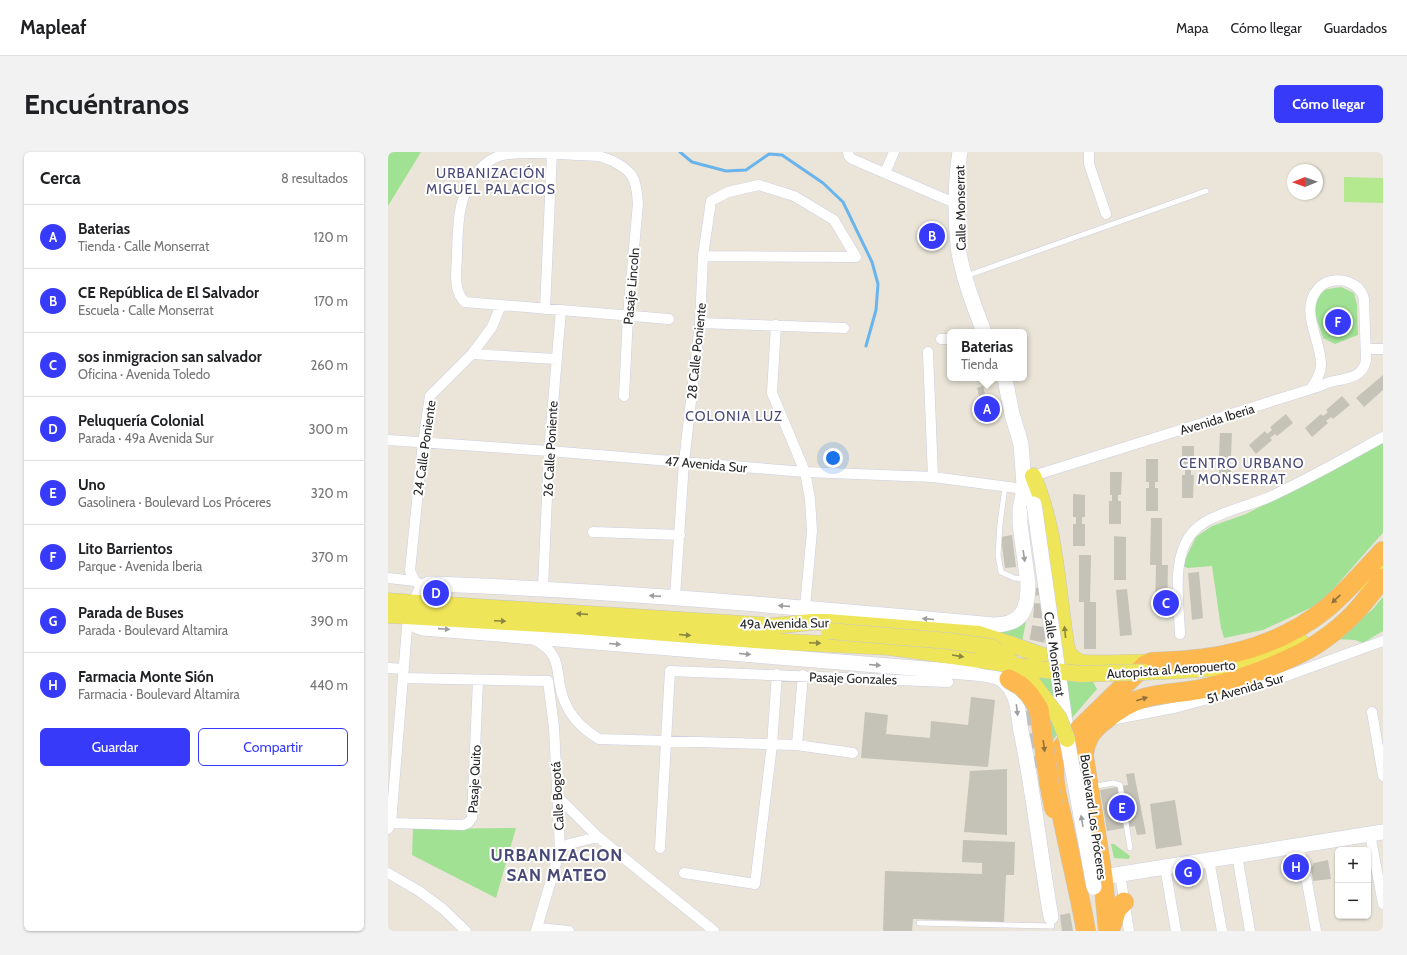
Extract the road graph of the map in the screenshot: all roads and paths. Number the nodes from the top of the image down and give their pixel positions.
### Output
1 (848, 152) edge
2 (894, 152) edge
3 (960, 152) edge
4 (1089, 152) edge
5 (552, 153) edge
6 (885, 173) junction
7 (1206, 191) dead end
8 (957, 204) junction
9 (1106, 214) dead end
10 (703, 256) junction
11 (965, 277) junction
12 (501, 305) junction
13 (545, 309) junction
14 (561, 310) junction
15 (628, 316) junction
16 (669, 319) dead end
17 (700, 323) junction
18 (776, 325) junction
19 (844, 328) dead end
20 (983, 329) edge
21 (1366, 349) junction
22 (1383, 349) edge
23 (928, 352) dead end
24 (472, 354) junction
25 (556, 360) junction
26 (1005, 381) edge
27 (1311, 389) junction
28 (624, 396) dead end
29 (1383, 437) edge
30 (388, 440) edge
31 (423, 442) junction
32 (549, 451) junction
33 (684, 462) junction
34 (805, 472) junction
35 (933, 478) junction
36 (1029, 483) junction
37 (1005, 487) junction
38 (1030, 530) dead end
39 (593, 532) dead end
40 (680, 535) junction
41 (1383, 551) edge
42 (1383, 567) edge
43 (388, 578) edge
44 (1383, 578) edge
45 (1027, 579) junction
46 (419, 584) junction
47 (543, 588) junction
48 (676, 597) junction
49 (388, 601) edge
50 (805, 607) junction
51 (414, 613) junction
52 (388, 615) edge
53 (774, 626) junction
54 (1180, 634) dead end
55 (528, 636) junction
56 (586, 640) junction
57 (1383, 641) edge
58 (556, 659) junction
59 (1082, 663) junction
60 (1148, 667) junction
61 (388, 668) edge
62 (1044, 670) joint
63 (403, 673) junction
64 (777, 674) junction
65 (803, 675) junction
66 (1004, 678) junction
67 (478, 680) junction
68 (948, 682) dead end
69 (1372, 712) dead end
70 (1102, 722) junction
71 (1067, 739) junction
72 (666, 740) junction
73 (772, 745) junction
74 (797, 745) junction
75 (853, 753) dead end
76 (392, 769) edge
77 (1040, 776) joint
78 (1383, 776) edge
79 (1089, 787) junction
80 (558, 797) junction
81 (389, 826) edge
82 (1377, 833) edge
83 (598, 837) junction
84 (1298, 846) junction
85 (660, 848) dead end
86 (1130, 848) dead end
87 (560, 850) junction
88 (1238, 855) junction
89 (1209, 860) junction
90 (1073, 866) junction
91 (1165, 867) junction
92 (684, 872) dead end
93 (388, 873) edge
94 (1117, 876) junction
95 (1124, 902) junction
96 (1383, 904) edge
97 (919, 923) dead end
98 (1084, 924) edge
99 (1052, 925) edge
100 (537, 930) edge
101 (466, 931) edge
102 (569, 931) edge
103 (714, 931) edge
104 (1103, 931) edge
105 (1109, 931) edge
106 (1129, 931) edge
107 (1176, 931) edge
108 (1222, 931) edge
109 (1250, 931) edge
110 (1316, 931) edge

1 - 6 street
2 - 6 street
3 - 8 street, Calle Monserrat
4 - 9 street
5 - 12 street
5 - 13 street
5 - 15 street, Pasaje Lincoln
6 - 8 street
7 - 11 lane
8 - 11 street, Calle Monserrat
10 - 10 street, 28 Calle Poniente
10 - 17 street, 28 Calle Poniente
11 - 20 street, Calle Monserrat
12 - 13 street
12 - 24 street, 24 Calle Poniente
13 - 14 street
14 - 15 street
14 - 25 street, 26 Calle Poniente
15 - 16 street
15 - 28 street, Pasaje Lincoln
17 - 18 street
17 - 33 street, 28 Calle Poniente
18 - 19 street
18 - 34 street
21 - 22 street
21 - 27 street, Avenida Iberia
21 - 27 street, Avenida Iberia
23 - 35 street
24 - 25 street
24 - 31 street, 24 Calle Poniente
25 - 32 street, 26 Calle Poniente
26 - 36 street, Calle Monserrat
27 - 36 street, Avenida Iberia
29 - 54 street
30 - 31 street, 47 Avenida Sur
31 - 32 street, 47 Avenida Sur
31 - 46 street, 24 Calle Poniente
32 - 33 street, 47 Avenida Sur
32 - 47 street, 26 Calle Poniente
33 - 34 street, 47 Avenida Sur
33 - 40 street, 28 Calle Poniente
34 - 35 street, 47 Avenida Sur
34 - 50 street
35 - 37 street, 47 Avenida Sur
36 - 37 street, 47 Avenida Sur
36 - 38 street, Calle Monserrat
36 -> 45 street, 49a Avenida Sur
59 -> 36 main road
36 - 71 street, Calle Monserrat, bridge
37 - 45 lane
39 - 40 street
40 - 48 street, 28 Calle Poniente
41 -> 60 highway, Boulevard Los Próceres
42 - 60 main road, Autopista al Aeropuerto
43 - 46 street
70 -> 44 highway, Boulevard Los Próceres
45 -> 50 street, 49a Avenida Sur
46 - 47 street, 49a Avenida Sur
46 - 51 street
48 -> 47 street, 49a Avenida Sur
50 -> 48 street, 49a Avenida Sur
49 - 51 main road, 49a Avenida Sur
51 - 52 main road, 49a Avenida Sur
53 -> 51 main road, 49a Avenida Sur
51 -> 55 street
51 -> 62 main road, 49a Avenida Sur, bridge
51 - 63 street
53 - 59 main road, 49a Avenida Sur, bridge
53 - 71 main road, bridge
55 - 56 street
55 - 58 street
56 - 58 street
56 -> 66 street
57 - 70 street, 51 Avenida Sur
58 - 72 street
59 - 60 main road, 49a Avenida Sur
60 - 62 main road, Autopista al Aeropuerto, bridge
60 - 90 highway, Boulevard Los Próceres
61 - 63 street
63 - 67 street
63 - 76 street
64 - 65 street
64 - 72 street
64 - 73 street
65 - 68 street, Pasaje Gonzales
65 - 74 street, Pasaje Gonzales
66 -> 90 highway, bridge
66 -> 99 street
67 - 80 street, Calle Bogotá
67 - 81 street, Pasaje Quito
69 - 78 street
70 - 79 highway, Boulevard Los Próceres
94 -> 71 street, Calle Monserrat, bridge
72 - 73 street
72 - 85 street
73 - 74 street
73 - 92 street
74 - 75 street
76 - 81 street
77 - 98 highway
77 - 99 street
79 - 86 lane
79 - 94 highway, Boulevard Los Próceres
80 - 83 street
80 - 87 street, Calle Bogotá
82 - 84 street
82 - 96 street
83 - 87 street
83 - 103 street
84 - 88 street
84 - 110 street
87 - 100 street, Calle Bogotá
88 - 89 street
88 - 109 street
89 - 91 street
89 - 108 street
90 - 98 highway, Boulevard Los Próceres
91 - 94 street
91 - 107 street
93 - 101 street
94 - 95 street
94 - 104 street, Calle Monserrat
94 - 105 highway, Boulevard Los Próceres
95 - 105 highway
95 - 106 street
97 - 99 lane
100 - 102 street

